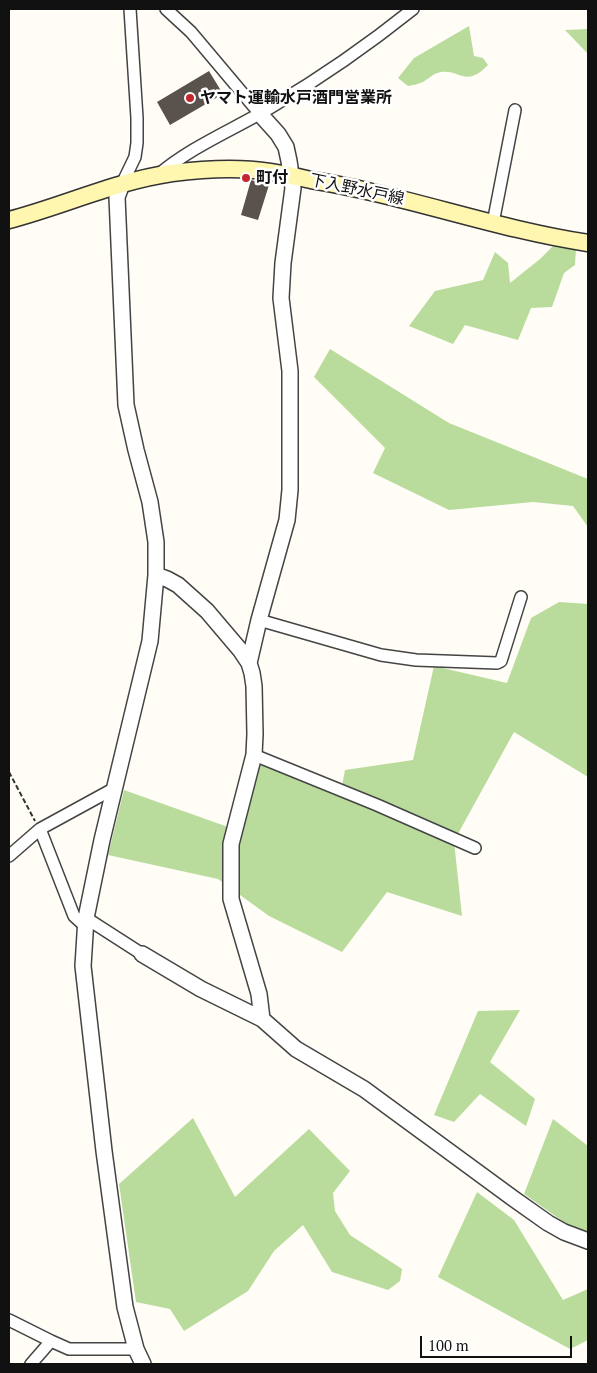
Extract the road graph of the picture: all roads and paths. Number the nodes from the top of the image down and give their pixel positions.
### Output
1 (130, 9) edge
2 (166, 9) edge
3 (413, 9) edge
4 (515, 110) dead end
5 (260, 114) junction
6 (157, 176) junction
7 (291, 176) junction
8 (122, 184) junction
9 (9, 220) edge
10 (493, 222) junction
11 (588, 243) edge
12 (156, 575) junction
13 (521, 597) dead end
14 (259, 620) junction
15 (249, 664) junction
16 (254, 755) junction
17 (9, 772) edge
18 (115, 788) junction
19 (40, 829) junction
20 (475, 848) dead end
21 (9, 856) edge
22 (85, 922) junction
23 (142, 954) joint
24 (262, 1019) junction
25 (588, 1242) edge
26 (9, 1320) edge
27 (51, 1341) junction
28 (138, 1359) edge
29 (31, 1364) edge

1 - 8 street
2 - 5 street
3 - 5 street
4 - 10 street
5 - 6 street
5 - 7 street
6 - 7 main road, 下入野水戸線
6 - 8 main road, 下入野水戸線
7 - 10 main road, 下入野水戸線
7 - 14 street
8 - 9 main road, 下入野水戸線
8 - 12 street
10 - 11 main road, 下入野水戸線
12 - 15 street
12 - 18 street
13 - 14 street
14 - 15 street
15 - 16 street
16 - 20 street
16 - 24 street
17 - 19 path
18 - 19 street
18 - 22 street
19 - 21 street
19 - 22 street
22 - 23 street
22 - 28 street
23 - 24 street
24 - 25 street
26 - 27 street
27 - 28 street
27 - 29 street

